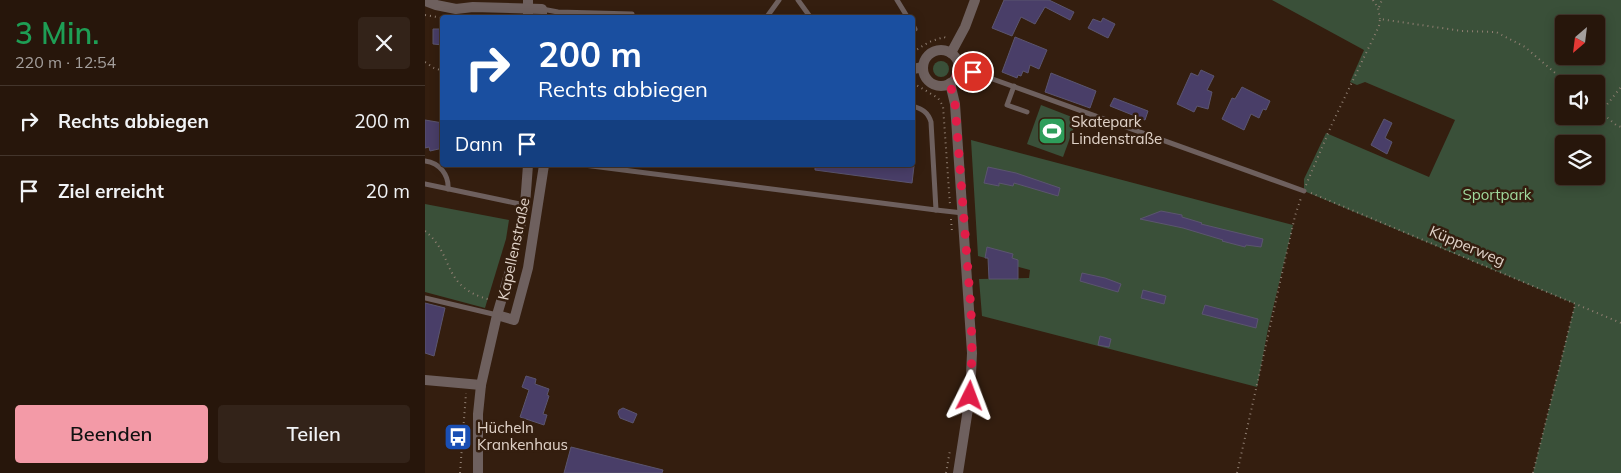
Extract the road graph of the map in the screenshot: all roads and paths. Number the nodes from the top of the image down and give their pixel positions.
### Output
1 (779, 0) edge
2 (798, 0) edge
3 (897, 0) edge
4 (975, 0) edge
5 (1373, 0) edge
6 (1382, 0) edge
7 (425, 1) edge
8 (436, 3) edge
9 (1378, 8) junction
10 (528, 9) edge
11 (542, 13) edge
12 (632, 14) dead end
13 (767, 15) edge
14 (809, 15) edge
15 (906, 15) edge
16 (425, 16) edge
17 (440, 18) edge
18 (1380, 19) junction
19 (957, 43) junction
20 (915, 51) edge
21 (951, 53) junction
22 (425, 62) edge
23 (918, 68) edge
24 (440, 70) edge
25 (958, 73) junction
26 (1558, 75) edge
27 (950, 83) junction
28 (915, 84) edge
29 (1014, 86) junction
30 (1621, 87) edge
31 (915, 107) edge
32 (1605, 107) edge
33 (1027, 112) dead end
34 (1605, 116) edge
35 (1621, 127) edge
36 (425, 161) edge
37 (528, 167) edge
38 (545, 167) edge
39 (600, 167) edge
40 (425, 184) edge
41 (448, 189) junction
42 (1304, 191) junction
43 (525, 205) junction
44 (935, 210) junction
45 (950, 211) junction
46 (963, 213) junction
47 (425, 231) edge
48 (953, 240) dead end
49 (425, 298) edge
50 (500, 303) junction
51 (1575, 304) junction
52 (497, 315) junction
53 (1621, 323) edge
54 (425, 380) edge
55 (467, 384) junction
56 (481, 384) junction
57 (951, 446) dead end
58 (460, 473) edge
59 (478, 473) edge
60 (946, 473) edge
61 (958, 473) edge
62 (1237, 473) edge
63 (1533, 473) edge

1 - 13 lane
2 - 14 lane
3 - 15 lane
4 - 19 street
5 - 9 path
6 - 9 path
7 - 8 street
8 - 10 street
9 - 18 path
10 - 11 street
11 - 12 lane
16 - 17 path
18 - 26 path
18 - 42 path
19 - 20 path
19 - 21 street
21 - 23 street
21 - 25 street
22 - 24 path
23 - 27 street
25 - 27 street
25 - 29 lane
27 - 46 street
28 - 45 path
29 - 33 lane
29 - 42 lane
30 - 32 path
31 - 44 lane
34 - 35 path
36 - 41 lane
37 - 43 street, Kapellenstraße
38 - 52 street, Kapellenstraße
39 - 44 lane
40 - 41 lane
41 - 43 lane
42 - 51 path, Küpperweg
42 - 62 path
43 - 50 street, Kapellenstraße
44 - 45 lane
45 - 46 lane
45 - 48 path
46 - 61 street
47 - 50 path
49 - 52 lane
50 - 52 street, Kapellenstraße
51 - 53 path, Küpperweg
51 - 63 path
52 - 56 street, Kapellenstraße
54 - 55 street
55 - 56 street
55 - 58 path
56 - 59 street, Kapellenstraße
57 - 60 path

